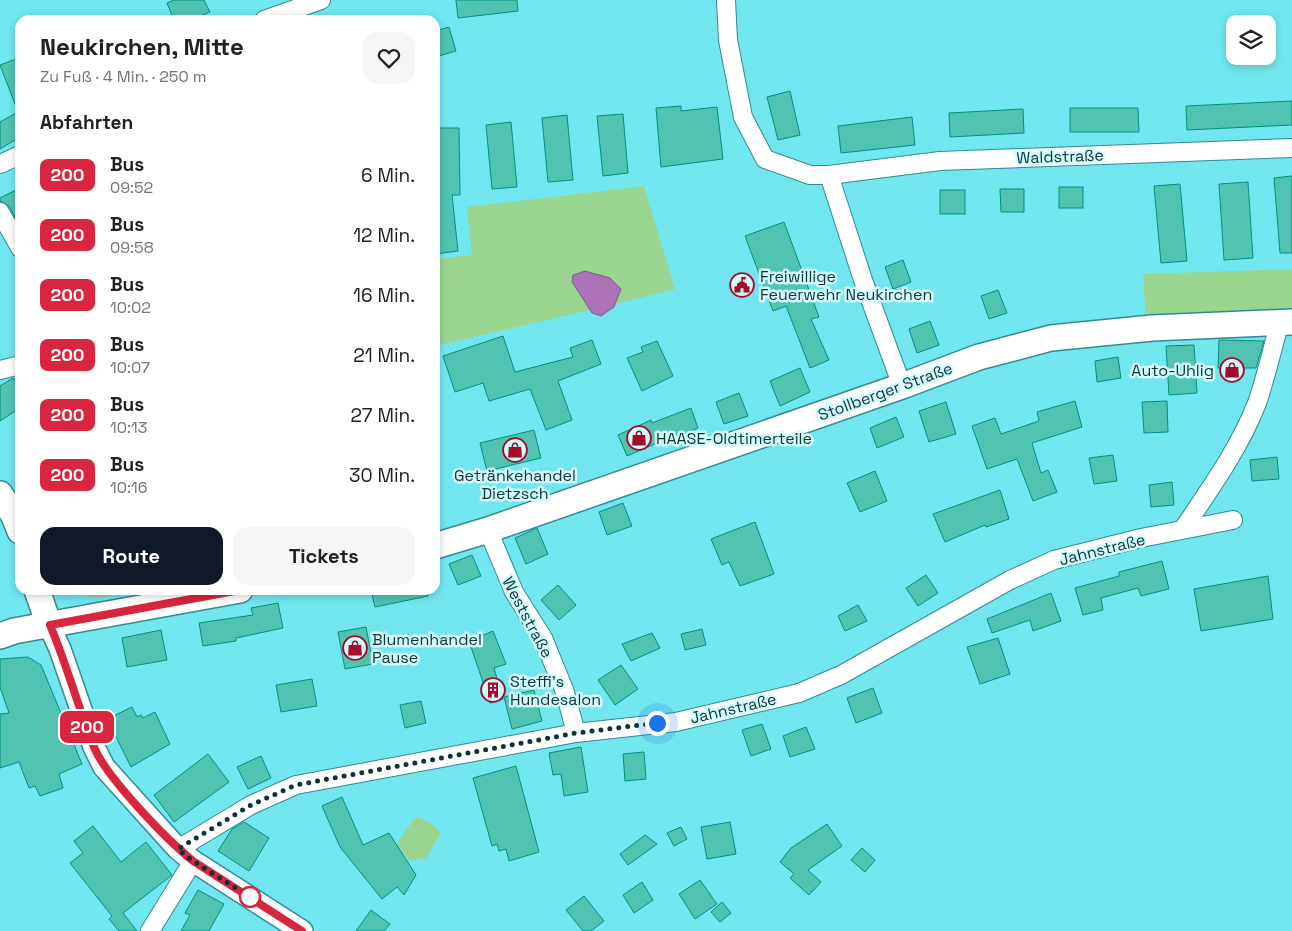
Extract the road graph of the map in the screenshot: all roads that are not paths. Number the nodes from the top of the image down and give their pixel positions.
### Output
1 (321, 0) edge
2 (726, 0) edge
3 (278, 15) edge
4 (1292, 148) edge
5 (15, 157) edge
6 (0, 164) edge
7 (829, 175) junction
8 (0, 212) edge
9 (15, 239) edge
10 (1286, 322) edge
11 (15, 366) edge
12 (0, 370) edge
13 (902, 386) junction
14 (0, 494) edge
15 (15, 519) edge
16 (1233, 520) dead end
17 (1183, 529) junction
18 (488, 530) junction
19 (440, 544) edge
20 (39, 595) edge
21 (213, 595) edge
22 (50, 625) junction
23 (0, 636) edge
24 (576, 733) junction
25 (185, 855) junction
26 (150, 931) edge
27 (302, 931) edge

1 - 3 street
2 - 7 street, Waldstraße
4 - 7 street, Waldstraße
5 - 6 street
7 - 13 street
8 - 9 street
10 - 13 main road, Stollberger Straße
10 - 17 street
11 - 12 street
13 - 18 main road, Stollberger Straße
14 - 15 main road
16 - 17 street, Jahnstraße
17 - 24 street, Jahnstraße
18 - 19 main road, Stollberger Straße
18 - 24 street, Weststraße
20 - 22 main road
21 - 22 main road
22 - 23 main road
22 - 25 street
24 - 25 street, Jahnstraße
25 - 26 street
25 - 27 street

